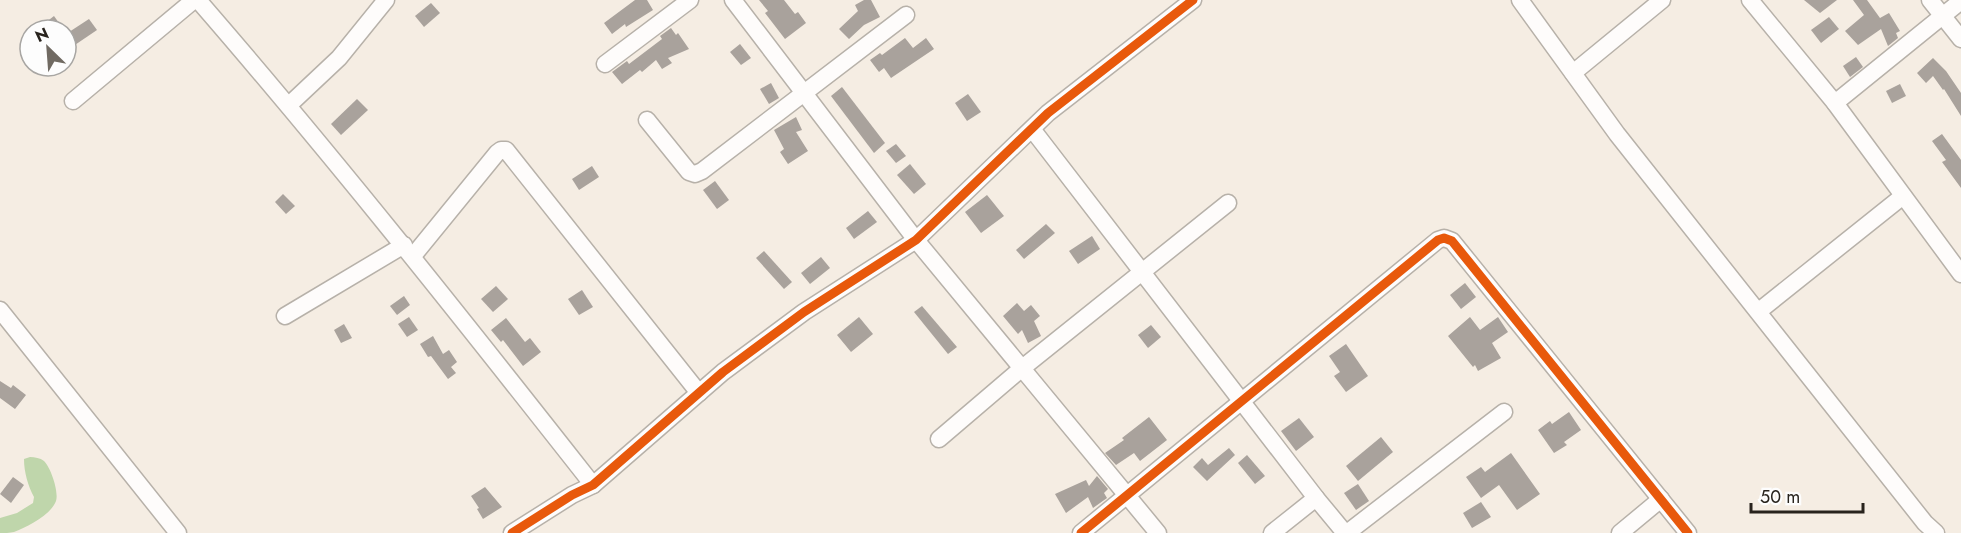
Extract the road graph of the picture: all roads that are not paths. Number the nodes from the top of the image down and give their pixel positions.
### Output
1 (194, 0) edge
2 (198, 0) edge
3 (386, 0) edge
4 (690, 0) edge
5 (733, 0) edge
6 (1193, 0) edge
7 (1520, 0) edge
8 (1662, 0) edge
9 (1750, 0) edge
10 (1930, 0) edge
11 (1961, 1) edge
12 (906, 15) dead end
13 (1942, 15) junction
14 (1961, 39) edge
15 (605, 64) dead end
16 (1573, 73) junction
17 (805, 94) junction
18 (73, 101) dead end
19 (1835, 103) junction
20 (289, 105) junction
21 (647, 120) dead end
22 (1032, 129) junction
23 (1903, 195) junction
24 (1228, 203) dead end
25 (916, 240) junction
26 (408, 251) junction
27 (1142, 272) junction
28 (1961, 274) edge
29 (1759, 311) junction
30 (285, 316) dead end
31 (3, 323) edge
32 (1021, 369) junction
33 (699, 393) junction
34 (1242, 401) junction
35 (1504, 412) dead end
36 (939, 439) dead end
37 (593, 485) junction
38 (1126, 495) junction
39 (1316, 498) junction
40 (1661, 499) junction
41 (178, 533) edge
42 (512, 533) edge
43 (1080, 533) edge
44 (1158, 533) edge
45 (1272, 533) edge
46 (1346, 533) edge
47 (1620, 533) edge
48 (1688, 533) edge
49 (1935, 533) edge

1 - 18 street
2 - 20 street
3 - 20 street
4 - 15 street
5 - 17 street
6 - 22 street
7 - 16 street
8 - 16 street
9 - 19 street
10 - 13 street
11 - 13 street
12 - 17 street
13 - 14 street
13 - 19 street
16 - 29 street
17 - 21 street
17 - 25 street
19 - 23 street
20 - 26 street
22 - 25 street
22 - 27 street
23 - 28 street
23 - 29 street
24 - 27 street
25 - 32 street
25 - 33 street
26 - 30 street
26 - 33 street
26 - 37 street
27 - 32 street
27 - 34 street
29 - 49 street
31 - 41 street
32 - 36 street
32 - 38 street
33 - 37 street
34 - 38 street
34 - 39 street
34 - 40 street
35 - 46 street
37 - 42 street
38 - 43 street
38 - 44 street
39 - 45 street
39 - 46 street
40 - 47 street
40 - 48 street

